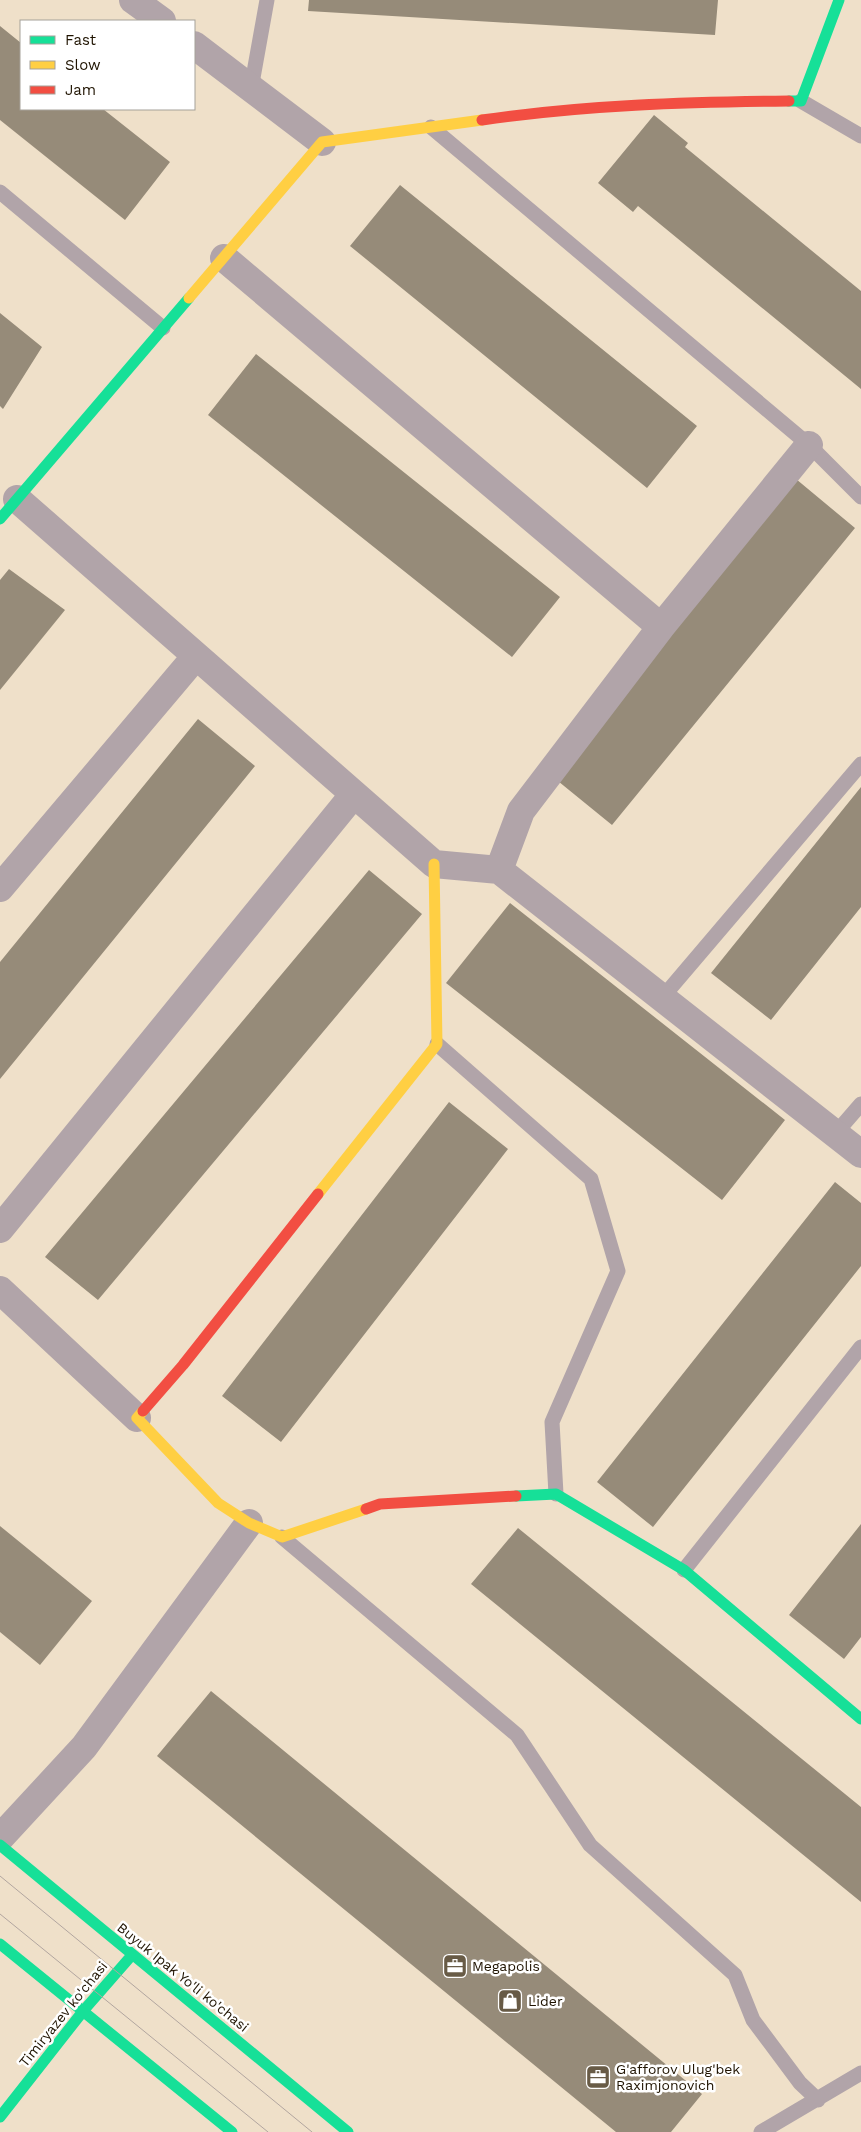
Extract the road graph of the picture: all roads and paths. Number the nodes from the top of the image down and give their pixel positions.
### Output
1 (134, 0) edge
2 (267, 0) edge
3 (839, 0) edge
4 (161, 20) edge
5 (195, 46) edge
6 (251, 89) junction
7 (801, 101) junction
8 (431, 127) junction
9 (861, 136) edge
10 (322, 142) junction
11 (0, 192) edge
12 (224, 258) junction
13 (163, 328) junction
14 (809, 445) junction
15 (861, 497) edge
16 (5, 511) edge
17 (662, 627) junction
18 (196, 656) junction
19 (861, 764) edge
20 (354, 794) junction
21 (434, 864) junction
22 (499, 870) junction
23 (0, 888) edge
24 (662, 998) junction
25 (437, 1044) junction
26 (861, 1104) edge
27 (835, 1134) junction
28 (861, 1154) edge
29 (0, 1230) edge
30 (0, 1290) edge
31 (861, 1347) edge
32 (137, 1418) junction
33 (556, 1494) junction
34 (249, 1523) junction
35 (282, 1537) junction
36 (684, 1570) junction
37 (861, 1719) edge
38 (0, 1838) edge
39 (0, 1845) edge
40 (0, 1944) edge
41 (132, 1954) junction
42 (84, 2010) junction
43 (861, 2073) edge
44 (818, 2100) junction
45 (0, 2117) edge
46 (232, 2132) edge
47 (348, 2132) edge
48 (761, 2132) edge

1 - 4 street
2 - 6 lane
3 - 7 street
5 - 6 street
6 - 10 street
7 - 8 street
7 - 9 lane
8 - 10 street
8 - 14 lane
10 - 12 street
11 - 13 lane
12 - 13 street
12 - 17 street
13 - 16 street
14 - 15 lane
14 - 17 street
16 - 18 street
17 - 22 street
18 - 20 street
18 - 23 street
19 - 24 lane
20 - 21 street
20 - 29 street
21 - 22 street
21 - 25 street
22 - 24 street
24 - 27 street
25 - 32 street
25 - 33 lane
26 - 27 lane
27 - 28 street
30 - 32 street
31 - 36 lane
32 - 34 street
33 - 35 street
33 - 36 street
34 - 35 street
34 - 38 street
35 - 44 lane
36 - 37 street
39 - 41 street, Buyuk Ipak Yo'li ko'chasi
40 - 42 street
41 - 42 street, Timiryazev ko'chasi
41 - 47 street, Buyuk Ipak Yo'li ko'chasi
42 - 45 street, Timiryazev ko'chasi
42 - 46 street
43 - 44 lane
44 - 48 lane

